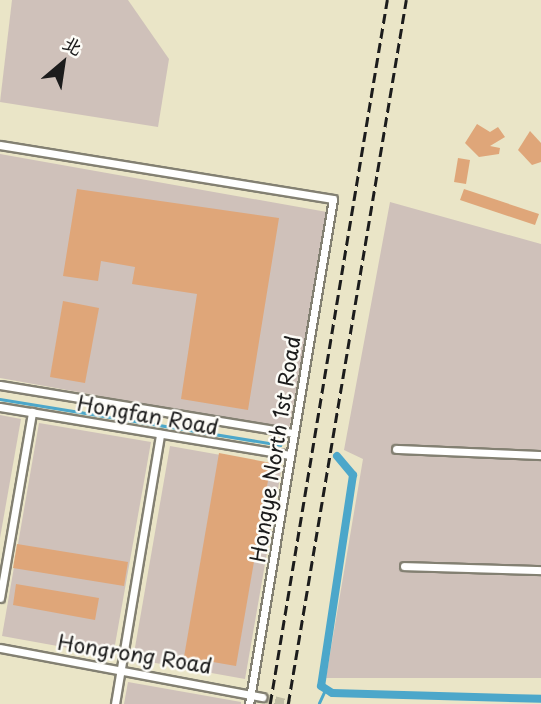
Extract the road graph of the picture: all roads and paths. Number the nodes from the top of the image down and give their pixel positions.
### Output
1 (0, 145) edge
2 (0, 385) edge
3 (0, 407) edge
4 (32, 412) junction
5 (294, 433) junction
6 (160, 434) junction
7 (396, 449) dead end
8 (541, 455) edge
9 (290, 456) junction
10 (404, 566) dead end
11 (541, 570) edge
12 (0, 598) edge
13 (0, 649) edge
14 (121, 668) junction
15 (251, 693) junction
16 (262, 697) dead end
17 (115, 704) edge
18 (249, 704) edge

1 - 5 street, Hongye North 1st Road
2 - 5 street
3 - 4 street, Hongfan Road
4 - 6 street, Hongfan Road
4 - 12 street
5 - 9 street, Hongye North 1st Road
6 - 9 street, Hongfan Road
6 - 14 street
7 - 8 street
9 - 15 street, Hongye North 1st Road
10 - 11 street
13 - 14 street, Hongrong Road
14 - 15 street, Hongrong Road
14 - 17 street
15 - 16 street, Hongrong Road
15 - 18 street, Hongye North 1st Road

